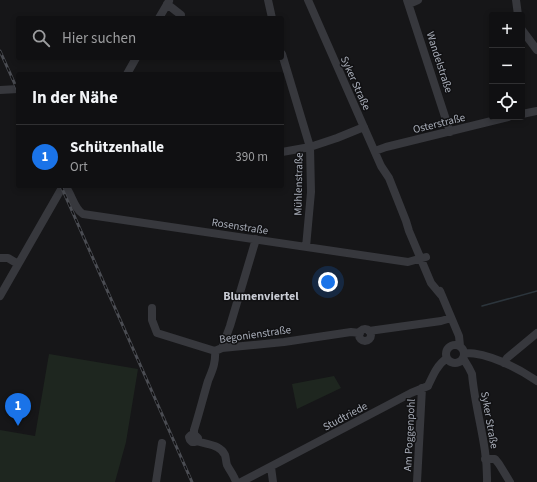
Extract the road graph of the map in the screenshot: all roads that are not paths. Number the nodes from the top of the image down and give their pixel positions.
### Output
1 (268, 0) edge
2 (308, 0) edge
3 (312, 0) edge
4 (418, 0) edge
5 (516, 0) edge
6 (168, 2) edge
7 (408, 2) edge
8 (518, 12) edge
9 (160, 16) edge
10 (181, 16) edge
11 (272, 16) edge
12 (525, 34) edge
13 (537, 50) edge
14 (135, 60) edge
15 (284, 60) edge
16 (128, 72) edge
17 (16, 89) edge
18 (0, 90) edge
19 (537, 111) edge
20 (525, 113) edge
21 (496, 120) edge
22 (364, 127) junction
23 (450, 132) junction
24 (310, 147) junction
25 (377, 151) junction
26 (284, 152) edge
27 (63, 188) edge
28 (66, 188) edge
29 (256, 239) junction
30 (306, 247) junction
31 (0, 258) edge
32 (423, 258) junction
33 (18, 264) junction
34 (0, 296) edge
35 (152, 308) dead end
36 (451, 318) junction
37 (537, 334) edge
38 (218, 349) junction
39 (459, 353) junction
40 (447, 358) junction
41 (504, 364) junction
42 (537, 381) edge
43 (422, 388) junction
44 (162, 443) dead end
45 (485, 459) junction
46 (271, 467) junction
47 (156, 482) edge
48 (236, 482) edge
49 (241, 482) edge
50 (273, 482) edge
51 (417, 482) edge
52 (482, 482) edge
53 (487, 482) edge
54 (510, 482) edge

1 - 11 street
2 - 22 street, Syker Straße
3 - 25 street, Syker Straße
4 - 7 street
5 - 8 street
6 - 9 street
6 - 10 street
7 - 23 street, Wandelstraße
12 - 13 street
14 - 16 street
15 - 24 street, Mühlenstraße
17 - 18 street
19 - 20 street
21 - 23 street, Osterstraße
22 - 24 street
22 - 25 street, Syker Straße
23 - 25 street, Osterstraße
24 - 26 street
24 - 30 street, Mühlenstraße
25 - 32 street, Syker Straße
27 - 33 street
28 - 29 street, Rosenstraße
29 - 30 street, Rosenstraße
29 - 38 street
30 - 32 street, Rosenstraße
31 - 33 street
32 - 36 street, Syker Straße
33 - 34 street
35 - 38 street, Begonienstraße
36 - 38 street, Begonienstraße
36 - 39 street, Syker Straße
37 - 41 street
38 - 48 street
39 - 40 street
39 - 40 street, Studtriede
39 - 41 street
39 - 45 street, Syker Straße
40 - 43 street, Studtriede
41 - 42 street
43 - 46 street, Studtriede
43 - 51 street, Am Poggenpohl
44 - 47 street
45 - 52 street, Syker Straße
45 - 53 street, Syker Straße
45 - 54 street
46 - 49 street, Studtriede
46 - 50 street

